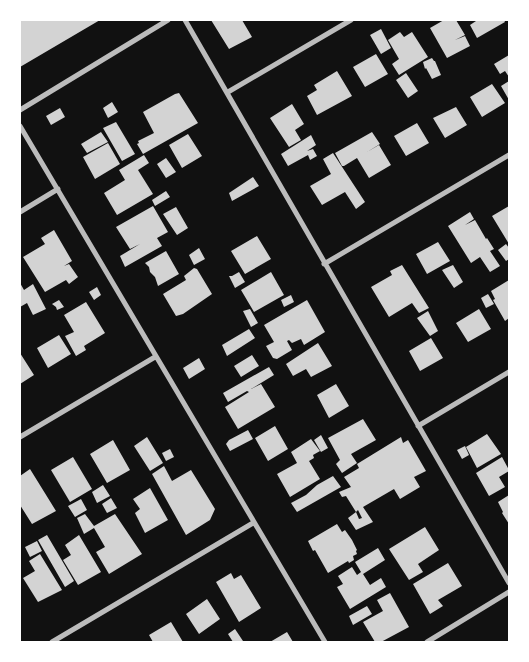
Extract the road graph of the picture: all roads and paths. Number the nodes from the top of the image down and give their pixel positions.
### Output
1 (168, 20) edge
2 (185, 20) edge
3 (351, 20) edge
4 (228, 92) junction
5 (20, 110) edge
6 (20, 126) edge
7 (509, 155) edge
8 (58, 189) junction
9 (20, 212) edge
10 (324, 264) junction
11 (155, 357) junction
12 (509, 372) edge
13 (418, 426) junction
14 (20, 437) edge
15 (253, 523) junction
16 (509, 583) edge
17 (509, 592) edge
18 (52, 642) edge
19 (324, 642) edge
20 (427, 642) edge

1 - 5 street
2 - 4 street
3 - 4 street
4 - 10 street
6 - 8 street
7 - 10 street
8 - 9 street
8 - 11 street
10 - 13 street
11 - 14 street
11 - 15 street
12 - 13 street
13 - 16 street
15 - 18 street
15 - 19 street
17 - 20 street

